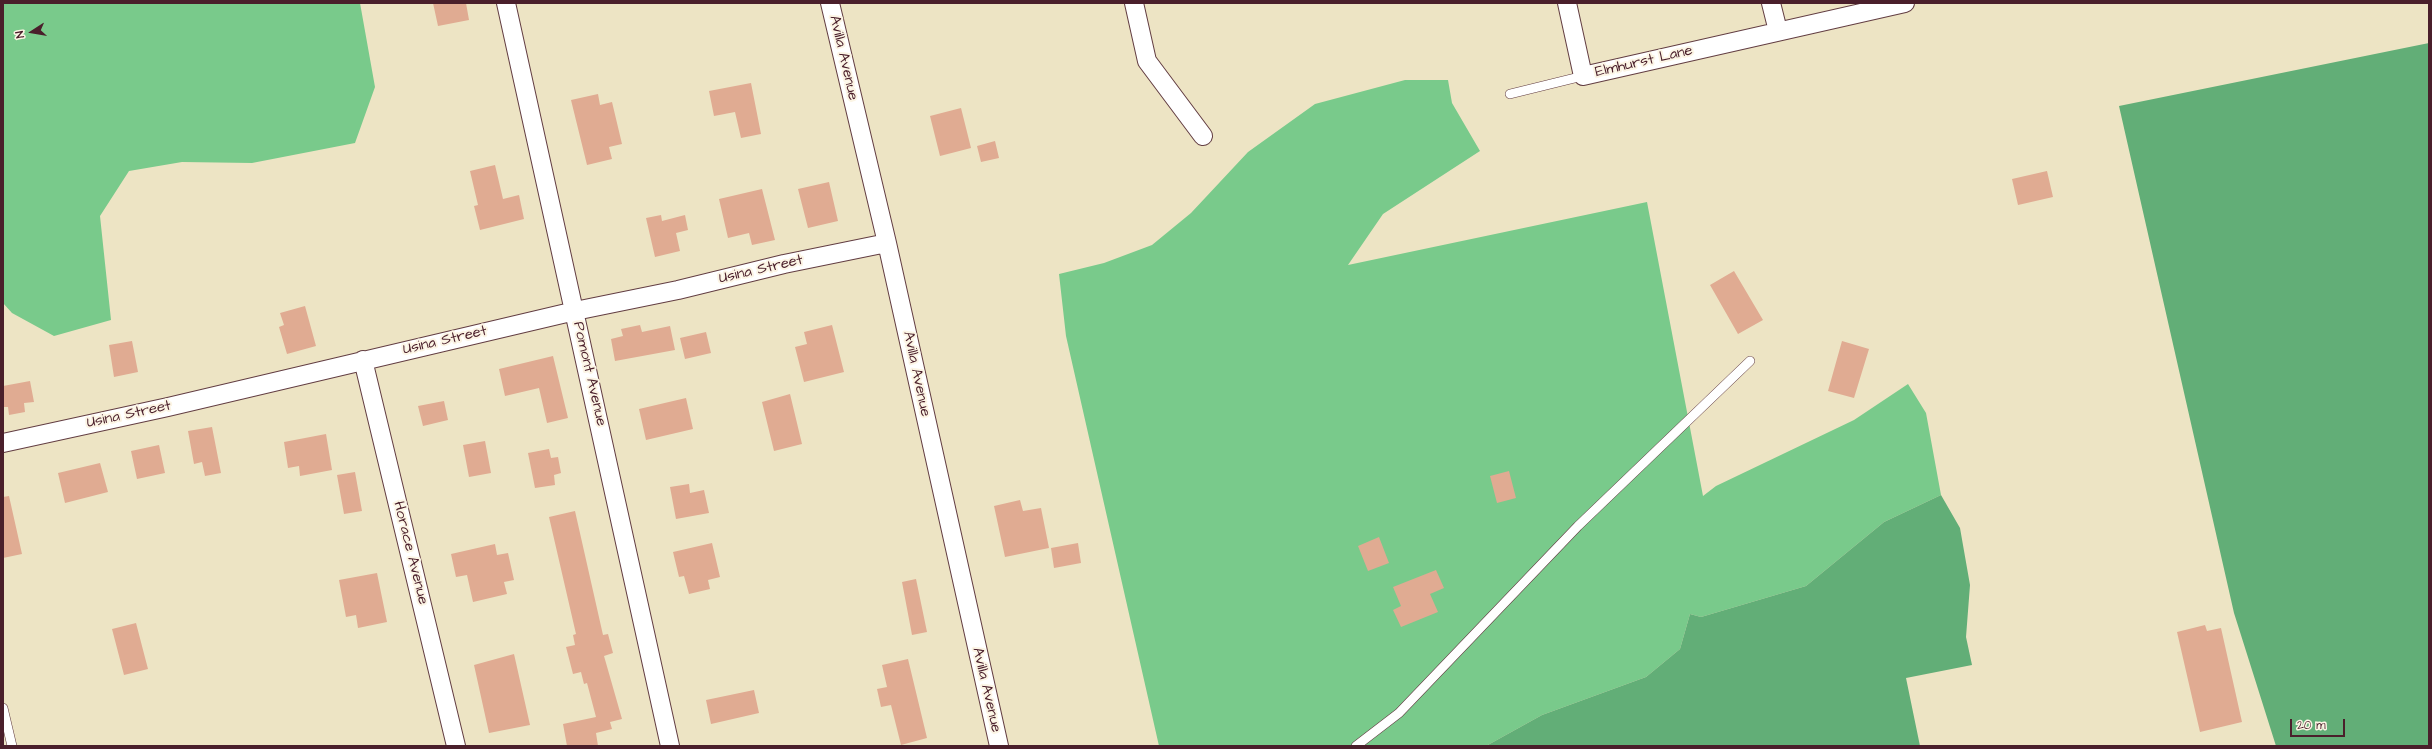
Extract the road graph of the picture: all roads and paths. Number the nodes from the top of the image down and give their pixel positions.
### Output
1 (506, 3) edge
2 (830, 3) edge
3 (1134, 3) edge
4 (1567, 3) edge
5 (1772, 3) edge
6 (1905, 3) edge
7 (1778, 31) junction
8 (1583, 76) junction
9 (1510, 94) dead end
10 (1203, 136) dead end
11 (887, 243) junction
12 (575, 311) junction
13 (363, 360) junction
14 (1750, 361) dead end
15 (3, 443) edge
16 (3, 708) edge
17 (12, 746) edge
18 (456, 746) edge
19 (670, 746) edge
20 (999, 746) edge
21 (1356, 746) edge

1 - 12 street, Pomont Avenue
2 - 11 street, Avilla Avenue
3 - 10 street
4 - 8 street, Elmhurst Lane
5 - 7 street
6 - 7 street, Elmhurst Lane
7 - 8 street, Elmhurst Lane
8 - 9 lane
11 - 12 street, Usina Street
11 - 20 street, Avilla Avenue
12 - 13 street, Usina Street
12 - 19 street, Pomont Avenue
13 - 15 street, Usina Street
13 - 18 street, Horace Avenue
14 - 21 lane
16 - 17 lane

